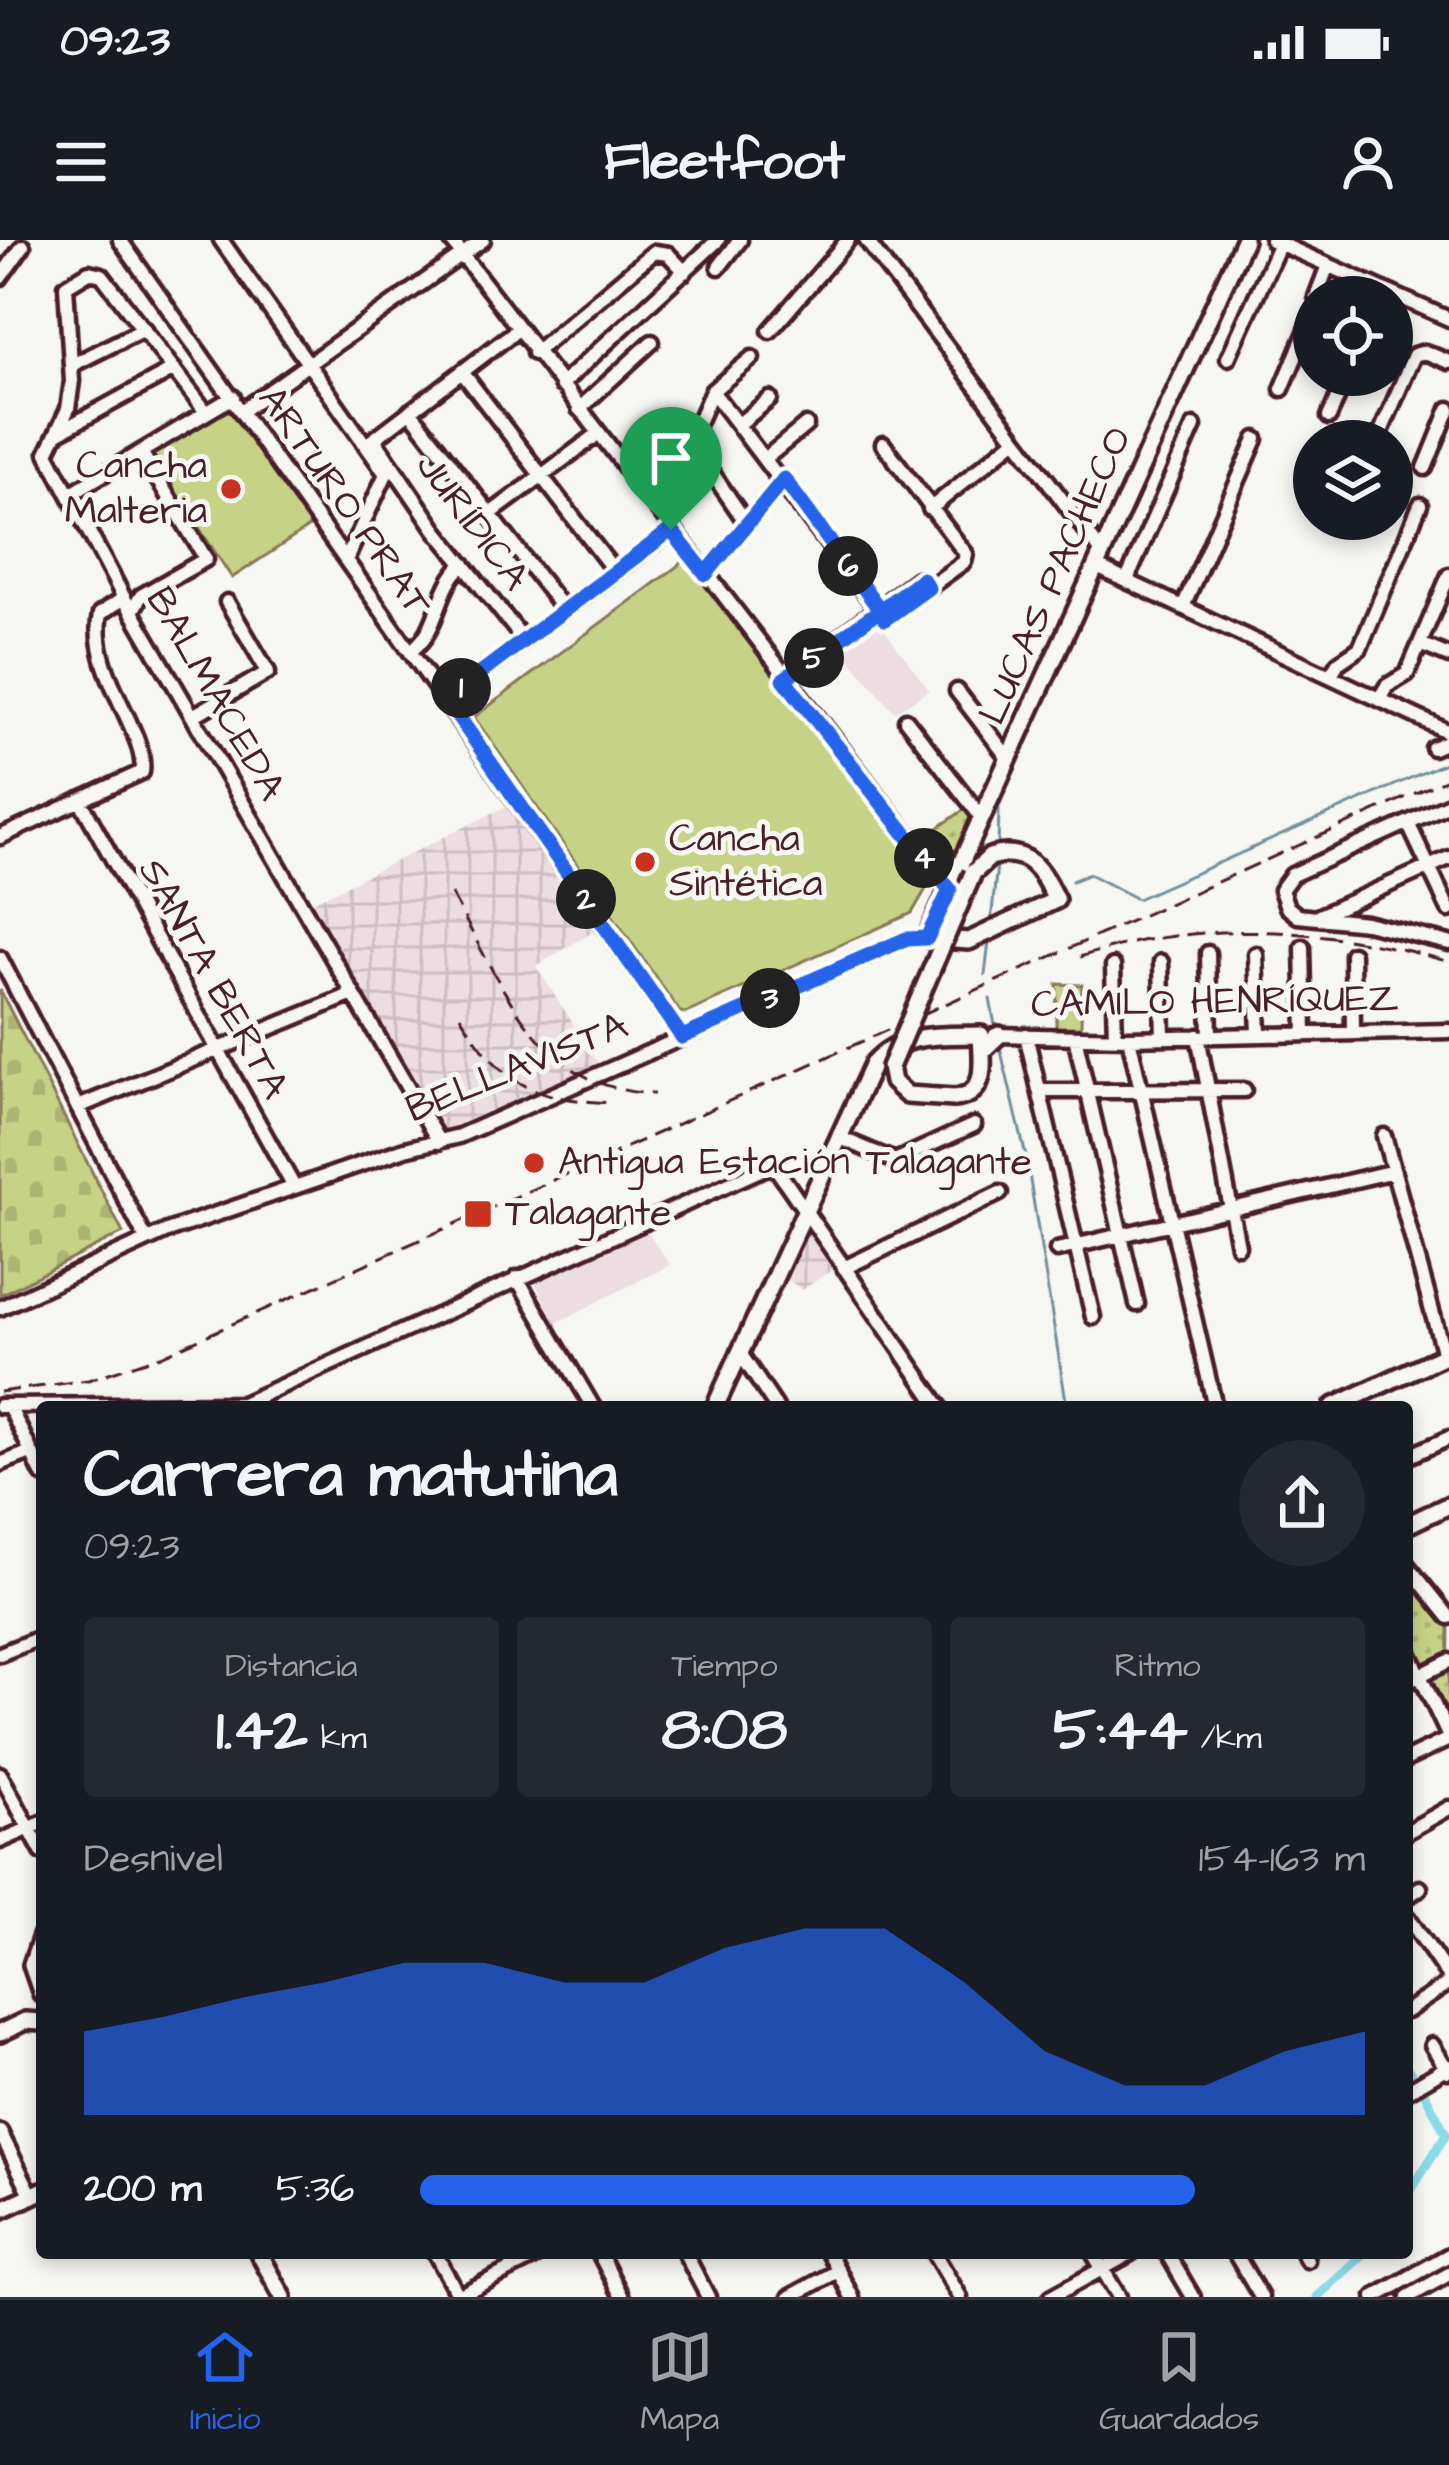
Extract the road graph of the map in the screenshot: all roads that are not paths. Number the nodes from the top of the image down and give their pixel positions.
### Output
1 (120, 240) edge
2 (221, 240) edge
3 (451, 240) edge
4 (483, 240) edge
5 (718, 240) edge
6 (848, 240) edge
7 (866, 240) edge
8 (1244, 240) edge
9 (736, 241) edge
10 (1276, 242) edge
11 (23, 246) dead end
12 (462, 255) junction
13 (704, 255) junction
14 (1328, 265) junction
15 (685, 272) junction
16 (1324, 276) edge
17 (1350, 276) edge
18 (0, 278) edge
19 (1413, 304) edge
20 (1449, 319) edge
21 (144, 328) junction
22 (517, 330) junction
23 (770, 331) dead end
24 (652, 342) dead end
25 (534, 353) junction
26 (752, 358) dead end
27 (1228, 358) dead end
28 (1449, 362) edge
29 (1293, 363) edge
30 (72, 365) junction
31 (309, 365) junction
32 (174, 369) junction
33 (461, 372) junction
34 (561, 386) junction
35 (1282, 389) dead end
36 (712, 391) junction
37 (1338, 396) edge
38 (233, 397) junction
39 (770, 399) dead end
40 (579, 409) junction
41 (1449, 409) edge
42 (243, 410) junction
43 (410, 411) junction
44 (206, 412) junction
45 (1329, 418) dead end
46 (1386, 420) edge
47 (739, 424) junction
48 (806, 425) dead end
49 (1194, 426) dead end
50 (58, 432) junction
51 (598, 434) junction
52 (1016, 439) junction
53 (1256, 439) dead end
54 (370, 441) junction
55 (883, 444) dead end
56 (141, 452) junction
57 (766, 458) junction
58 (1425, 468) dead end
59 (541, 476) junction
60 (784, 479) junction
61 (70, 494) junction
62 (1420, 505) dead end
63 (930, 509) junction
64 (490, 514) junction
65 (745, 521) junction
66 (671, 530) junction
67 (347, 558) junction
68 (1100, 561) junction
69 (464, 564) junction
70 (615, 572) junction
71 (706, 574) junction
72 (1449, 575) edge
73 (1127, 580) junction
74 (1446, 591) edge
75 (226, 602) dead end
76 (129, 603) junction
77 (1184, 607) junction
78 (564, 610) junction
79 (882, 614) junction
80 (524, 640) junction
81 (1420, 644) junction
82 (412, 650) junction
83 (1449, 656) edge
84 (1330, 676) junction
85 (784, 679) junction
86 (957, 691) dead end
87 (446, 699) junction
88 (1379, 699) junction
89 (193, 716) junction
90 (906, 720) dead end
91 (1449, 734) edge
92 (1431, 743) dead end
93 (1010, 759) junction
94 (80, 800) junction
95 (1449, 804) edge
96 (982, 818) junction
97 (1408, 823) junction
98 (0, 837) edge
99 (1449, 857) edge
100 (1429, 867) junction
101 (950, 890) junction
102 (1448, 905) edge
103 (1316, 917) junction
104 (927, 938) junction
105 (1449, 943) edge
106 (1303, 946) dead end
107 (1208, 953) dead end
108 (1256, 954) dead end
109 (1352, 954) dead end
110 (0, 958) edge
111 (1161, 962) dead end
112 (1113, 966) dead end
113 (353, 994) junction
114 (1353, 1031) junction
115 (1449, 1031) edge
116 (1305, 1034) junction
117 (1027, 1035) junction
118 (1258, 1035) junction
119 (1204, 1036) junction
120 (682, 1037) junction
121 (1076, 1037) junction
122 (1163, 1037) junction
123 (1122, 1038) junction
124 (982, 1039) junction
125 (218, 1050) junction
126 (1140, 1090) junction
127 (1208, 1090) junction
128 (1244, 1090) dead end
129 (1040, 1091) junction
130 (1088, 1091) junction
131 (78, 1107) junction
132 (974, 1125) dead end
133 (1384, 1136) dead end
134 (838, 1137) junction
135 (439, 1142) junction
136 (1394, 1171) junction
137 (294, 1187) junction
138 (1000, 1192) dead end
139 (1231, 1209) junction
140 (805, 1211) junction
141 (1172, 1223) junction
142 (1121, 1234) junction
143 (146, 1239) junction
144 (1076, 1245) junction
145 (1238, 1246) dead end
146 (1057, 1250) dead end
147 (844, 1268) junction
148 (517, 1278) junction
149 (1137, 1304) dead end
150 (0, 1309) edge
151 (1093, 1318) dead end
152 (740, 1353) junction
153 (1447, 1354) edge
154 (252, 1401) edge
155 (589, 1401) edge
156 (719, 1401) edge
157 (772, 1401) edge
158 (936, 1401) edge
159 (1214, 1401) edge
160 (1346, 1401) edge
161 (4, 1406) edge
162 (36, 1406) edge
163 (1449, 1438) edge
164 (31, 1452) junction
165 (1413, 1454) edge
166 (36, 1462) edge
167 (0, 1465) edge
168 (1449, 1505) edge
169 (1413, 1522) edge
170 (1413, 1572) edge
171 (1449, 1587) edge
172 (1432, 1595) junction
173 (1449, 1617) edge
174 (36, 1639) edge
175 (0, 1654) edge
176 (1449, 1661) edge
177 (1413, 1679) edge
178 (1449, 1738) edge
179 (1413, 1756) edge
180 (0, 1774) edge
181 (1447, 1814) edge
182 (36, 1825) edge
183 (1413, 1829) edge
184 (0, 1841) edge
185 (1420, 1888) dead end
186 (1413, 1893) edge
187 (1413, 1925) edge
188 (1421, 1936) junction
189 (1413, 1942) edge
190 (1449, 1980) edge
191 (1413, 2007) edge
192 (34, 2022) edge
193 (0, 2033) edge
194 (1432, 2044) dead end
195 (1448, 2068) edge
196 (1413, 2088) edge
197 (0, 2132) edge
198 (36, 2191) edge
199 (36, 2193) edge
200 (0, 2210) edge
201 (1443, 2258) edge
202 (262, 2259) edge
203 (438, 2259) edge
204 (531, 2259) edge
205 (602, 2259) edge
206 (688, 2259) edge
207 (832, 2259) edge
208 (938, 2259) edge
209 (1097, 2259) edge
210 (1121, 2259) edge
211 (1171, 2259) edge
212 (1239, 2259) edge
213 (1103, 2270) junction
214 (838, 2271) junction
215 (1448, 2276) edge
216 (283, 2297) edge
217 (458, 2297) edge
218 (622, 2297) edge
219 (708, 2297) edge
220 (790, 2297) edge
221 (852, 2297) edge
222 (960, 2297) edge
223 (1051, 2297) edge
224 (1119, 2297) edge
225 (1193, 2297) edge
226 (1261, 2297) edge
227 (1375, 2297) edge
228 (1408, 2297) edge

1 - 38 street, ARTURO PRAT
2 - 31 street
3 - 12 street
4 - 12 street
5 - 13 street
6 - 23 street
7 - 52 street
8 - 68 main road, LUCAS PACHECO
9 - 13 street
10 - 14 street
10 - 27 street
11 - 18 street
12 - 22 street
12 - 31 street
13 - 15 street
14 - 16 street
14 - 17 street
15 - 25 street
15 - 34 street
19 - 20 street
21 - 30 street
21 - 30 street, BALMACEDA
21 - 32 street
22 - 25 street
22 - 33 street
24 - 40 street
25 - 34 street
26 - 36 street
28 - 46 street
29 - 35 street
30 - 50 street, BALMACEDA
31 - 42 street
31 - 54 street
32 - 44 street
32 - 50 street
33 - 43 street
33 - 59 street
34 - 40 street
36 - 47 street
36 - 65 street
37 - 45 street
38 - 42 street, ARTURO PRAT
38 - 44 street
39 - 47 street
40 - 51 street
41 - 58 street
42 - 67 street, ARTURO PRAT
43 - 54 street
43 - 64 street
44 - 56 street
47 - 57 street
48 - 57 street
49 - 73 street
50 - 61 street, BALMACEDA
51 - 59 street
51 - 66 street
52 - 63 street
52 - 68 street
53 - 77 street
54 - 67 street
54 - 69 street, JURÍDICA
55 - 63 street
56 - 61 street
56 - 76 street
57 - 60 street
59 - 64 street
59 - 70 street
60 - 65 street
60 - 79 street
61 - 76 street, BALMACEDA
62 - 84 street
63 - 79 street
64 - 78 street
65 - 71 street
66 - 70 street
66 - 71 street
67 - 82 street, ARTURO PRAT
68 - 73 street
68 - 93 main road, LUCAS PACHECO
69 - 80 street, JURÍDICA
69 - 82 street
70 - 78 street
71 - 85 street
72 - 74 street
73 - 77 street
74 - 81 street
75 - 89 street
76 - 89 street, BALMACEDA
76 - 94 street
77 - 84 street
78 - 80 street
79 - 85 street
80 - 87 street
81 - 83 street
81 - 88 street
82 - 87 street, ARTURO PRAT
84 - 88 street
85 - 101 street
86 - 93 street
87 - 120 street, ARTURO PRAT
88 - 91 street
89 - 113 street, BALMACEDA
90 - 96 street
91 - 92 street
93 - 96 main road, LUCAS PACHECO
94 - 98 street
94 - 125 street, SANTA BERTA
95 - 97 street
96 - 101 main road, LUCAS PACHECO
97 - 100 street
97 - 103 street
99 - 100 street
100 - 102 street
100 - 103 street
101 - 104 main road, LUCAS PACHECO
103 - 105 street
104 - 120 street, BELLAVISTA
104 - 124 main road, BELLAVISTA, bridge
106 - 116 street
107 - 119 street
108 - 118 street
109 - 114 street
110 - 131 street
111 - 122 street
112 - 123 street
113 - 125 street
113 - 135 street, BALMACEDA
114 - 115 street, CAMILO HENRÍQUEZ
114 - 116 street, CAMILO HENRÍQUEZ
116 - 118 street, CAMILO HENRÍQUEZ
117 - 121 street, CAMILO HENRÍQUEZ
117 - 124 street, CAMILO HENRÍQUEZ
117 - 129 street
118 - 119 street, CAMILO HENRÍQUEZ
119 - 122 street, CAMILO HENRÍQUEZ
119 - 127 street
120 - 135 street, BELLAVISTA
121 - 123 street, CAMILO HENRÍQUEZ
121 - 130 street
122 - 123 street, CAMILO HENRÍQUEZ
123 - 126 street
124 - 134 main road
125 - 131 street
125 - 137 street, SANTA BERTA
126 - 127 street
126 - 130 street
126 - 141 street
127 - 128 street
127 - 139 street
129 - 130 street
129 - 144 street
130 - 142 street
131 - 143 street
132 - 134 street
133 - 136 street
134 - 140 main road
135 - 137 street, BELLAVISTA
136 - 139 street
136 - 153 street
137 - 143 street, BELLAVISTA
138 - 147 street
139 - 141 street
139 - 145 street
140 - 147 street
140 - 148 street
140 - 152 main road
141 - 142 street
141 - 159 street
142 - 144 street
142 - 149 street
143 - 150 street, BELLAVISTA
144 - 146 street
144 - 151 street
147 - 158 street
148 - 154 street
148 - 155 street
152 - 156 main road
152 - 157 street
153 - 160 main road
161 - 162 street
161 - 164 street
163 - 165 street
164 - 166 street
164 - 167 street
168 - 169 main road
170 - 172 street
171 - 172 street
172 - 173 street
174 - 175 street
176 - 177 street
177 - 178 street
178 - 179 street
180 - 182 street
181 - 183 street
182 - 184 street
185 - 186 street
187 - 188 street
188 - 189 street
188 - 190 street
190 - 191 street
192 - 193 main road
194 - 195 street
195 - 196 street
197 - 198 street
199 - 200 main road
201 - 215 street
201 - 227 street
202 - 216 main road
203 - 217 street
204 - 217 street
205 - 218 street
206 - 219 street
207 - 214 street
208 - 222 street
209 - 213 street
210 - 213 street
211 - 225 street
212 - 226 street
213 - 223 street
213 - 224 street
214 - 220 street
214 - 221 street
215 - 228 street

